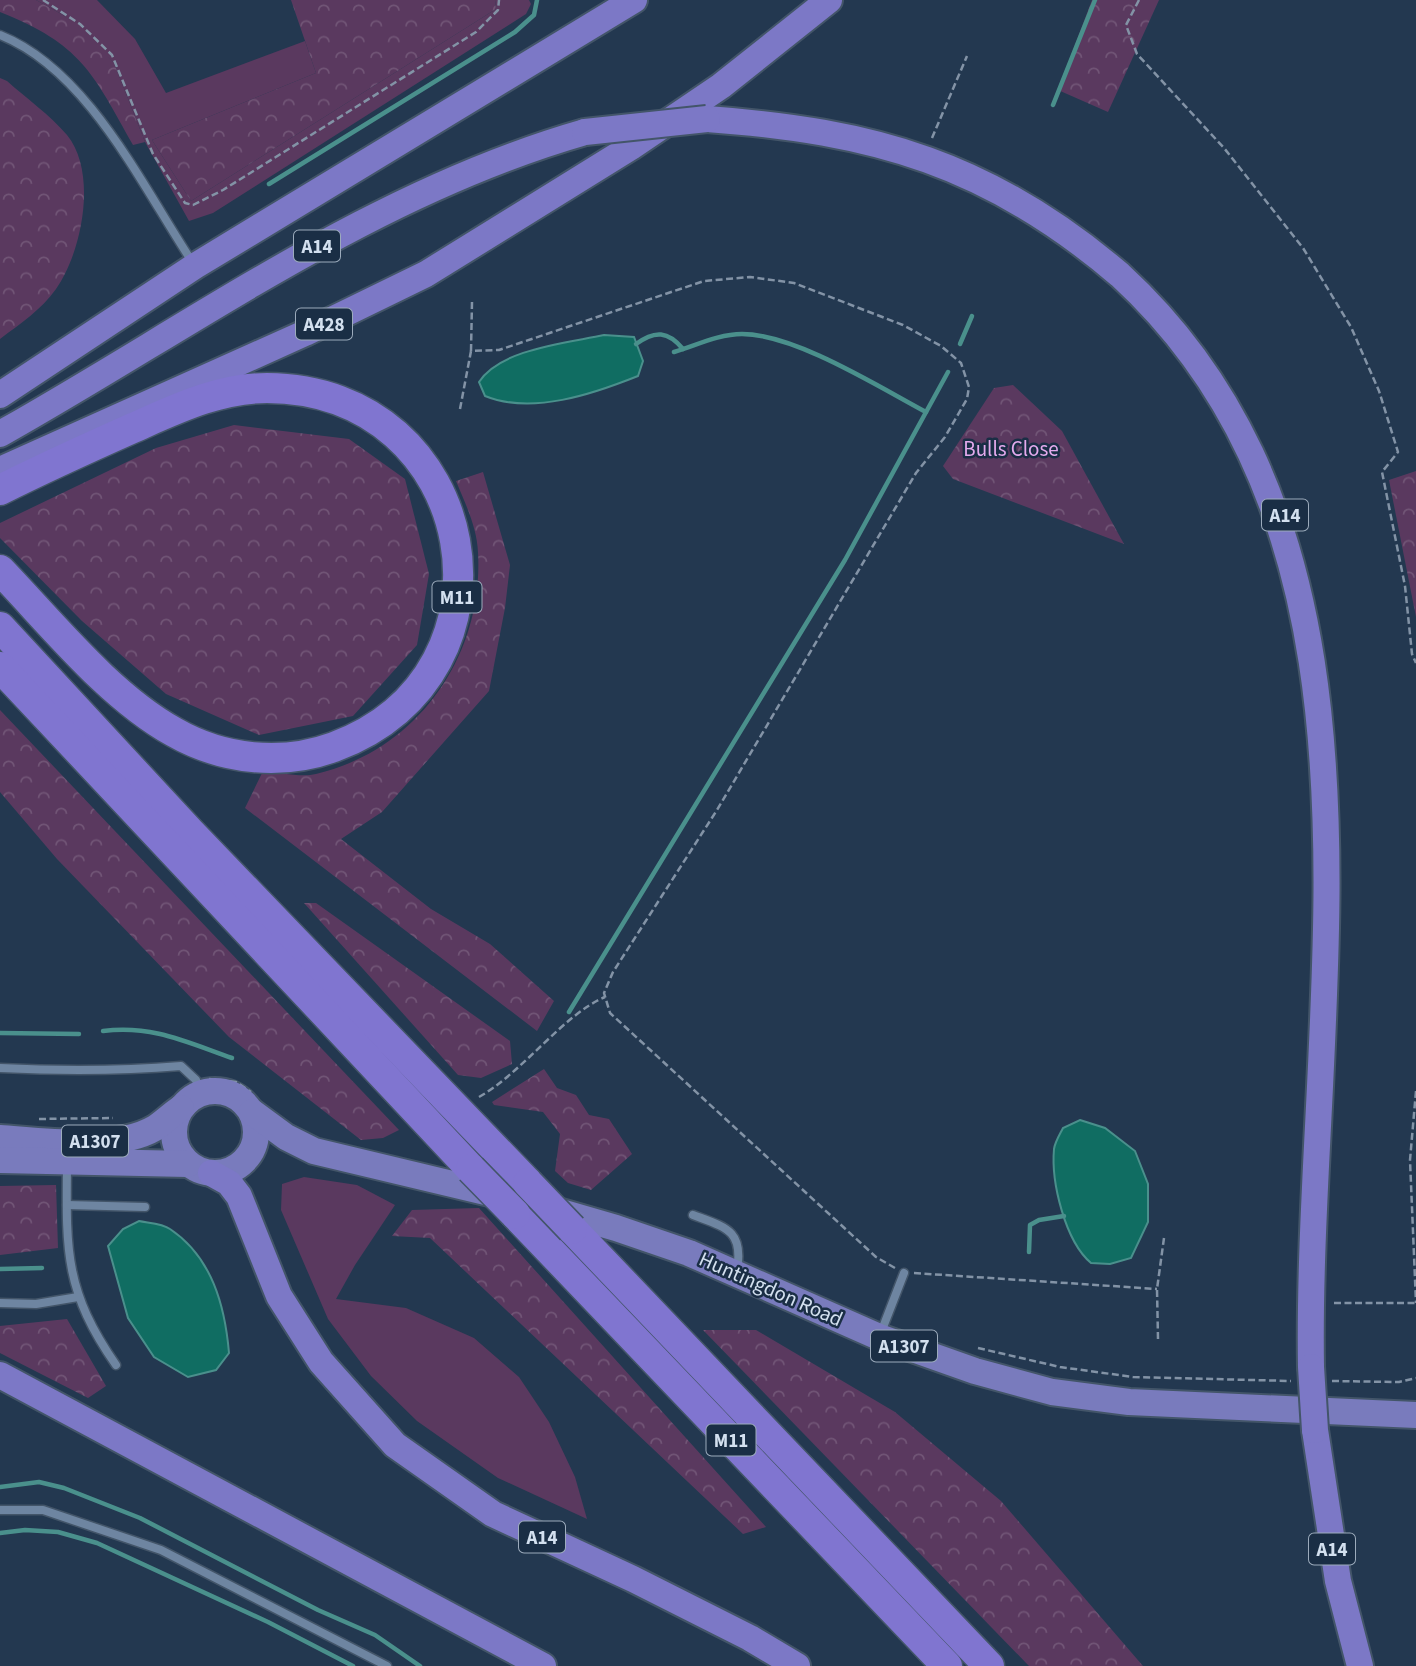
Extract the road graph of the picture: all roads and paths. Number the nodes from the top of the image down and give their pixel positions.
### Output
1 (43, 0) edge
2 (499, 0) edge
3 (634, 0) edge
4 (830, 0) edge
5 (1139, 0) edge
6 (0, 34) edge
7 (967, 56) dead end
8 (924, 158) junction
9 (195, 266) junction
10 (472, 302) dead end
11 (471, 351) junction
12 (0, 396) edge
13 (460, 409) dead end
14 (0, 434) edge
15 (0, 470) edge
16 (0, 490) edge
17 (0, 570) edge
18 (0, 627) edge
19 (1416, 663) edge
20 (0, 667) edge
21 (605, 996) junction
22 (0, 1068) edge
23 (1416, 1091) edge
24 (479, 1097) dead end
25 (190, 1100) junction
26 (252, 1112) junction
27 (31, 1118) dead end
28 (121, 1118) dead end
29 (0, 1138) edge
30 (314, 1151) junction
31 (249, 1156) junction
32 (0, 1160) edge
33 (67, 1161) junction
34 (199, 1168) junction
35 (67, 1205) junction
36 (145, 1207) dead end
37 (693, 1215) dead end
38 (1164, 1238) dead end
39 (737, 1273) junction
40 (904, 1273) junction
41 (1415, 1281) edge
42 (1157, 1289) junction
43 (78, 1297) junction
44 (1310, 1302) junction
45 (0, 1303) edge
46 (1416, 1303) edge
47 (879, 1337) junction
48 (1158, 1339) dead end
49 (967, 1346) dead end
50 (116, 1365) dead end
51 (0, 1375) edge
52 (1315, 1376) junction
53 (1416, 1378) edge
54 (1410, 1410) edge
55 (0, 1510) edge
56 (387, 1666) edge
57 (543, 1666) edge
58 (797, 1666) edge
59 (947, 1666) edge
60 (989, 1666) edge
61 (1360, 1666) edge

1 - 2 path
3 - 9 highway
4 - 15 highway, A428
5 - 19 path
6 - 9 lane
7 - 8 path
8 - 14 highway, A14, bridge
8 - 44 highway, A14
9 - 12 highway
10 - 11 path
11 - 13 path
11 - 21 path
16 - 17 highway, M11
18 - 60 highway, M11, bridge
20 - 59 highway, M11, bridge
21 - 24 path
21 - 40 path
22 - 25 lane
23 - 41 path
25 - 26 main road
25 - 29 main road, A1307
25 - 34 main road
26 - 30 main road, Huntingdon Road / A1307
26 - 31 main road
27 - 28 path
30 - 31 main road, Huntingdon Road / A1307
30 - 39 main road, Huntingdon Road / A1307
31 - 34 main road
32 - 33 main road, A1307
33 - 34 main road, A1307
33 - 35 lane
34 - 58 highway, A14
35 - 36 lane
35 - 43 lane
37 - 39 lane
38 - 42 path
39 - 47 main road, Huntingdon Road / A1307
40 - 42 path
40 - 47 lane
41 - 46 path
42 - 48 path
43 - 45 lane
43 - 50 lane
44 - 46 path
44 - 52 highway, A14
47 - 54 main road, Huntingdon Road / A1307
49 - 52 path
51 - 57 highway
52 - 53 path
52 - 61 highway, A14, bridge
55 - 56 lane

